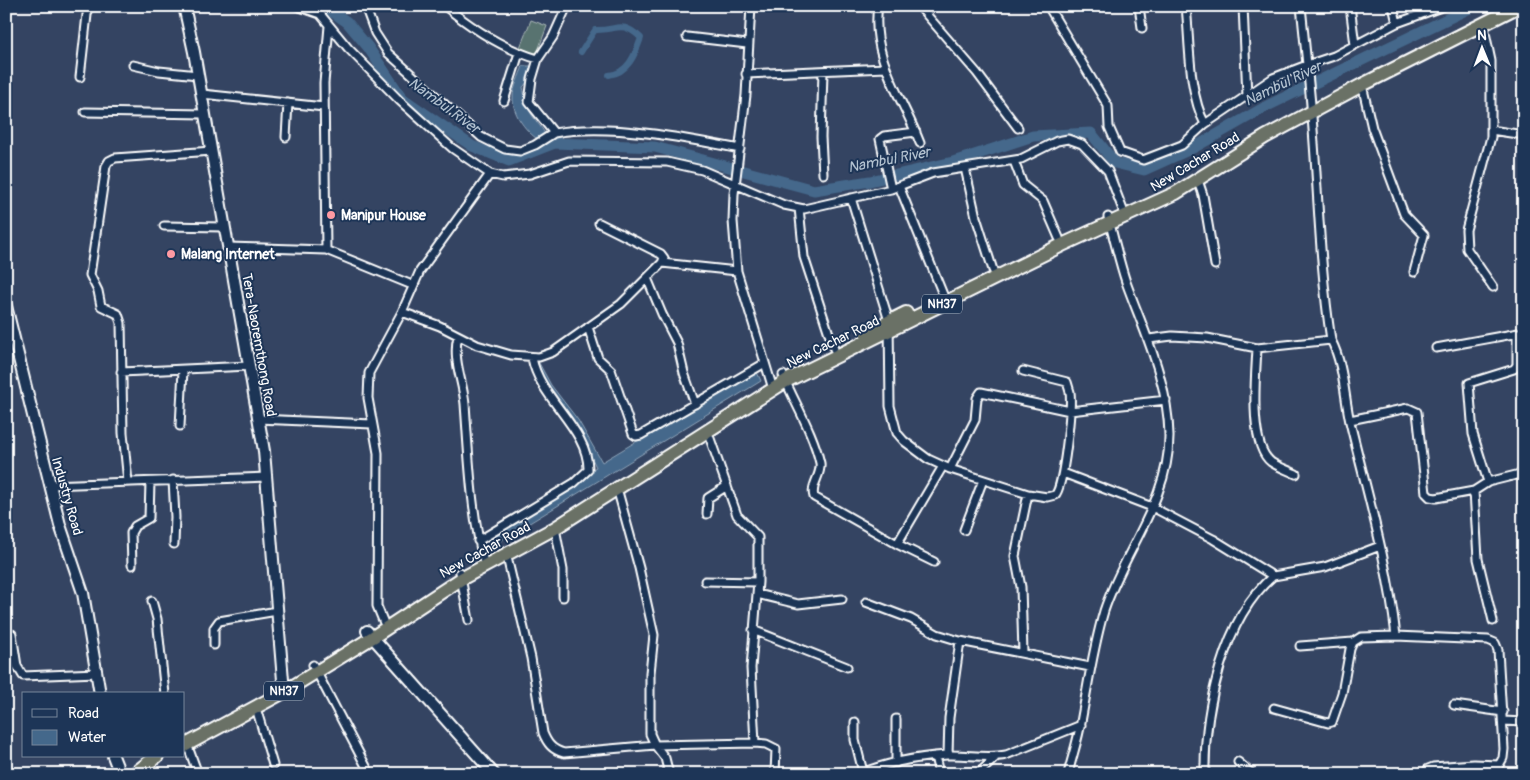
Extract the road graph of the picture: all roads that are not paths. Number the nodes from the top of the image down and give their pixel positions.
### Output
1 (88, 6) edge
2 (184, 6) edge
3 (297, 6) edge
4 (365, 6) edge
5 (445, 6) edge
6 (567, 6) edge
7 (751, 6) edge
8 (878, 6) edge
9 (919, 6) edge
10 (1048, 6) edge
11 (1139, 6) edge
12 (1186, 6) edge
13 (1243, 6) edge
14 (1301, 6) edge
15 (1350, 6) edge
16 (1393, 6) edge
17 (1507, 6) edge
18 (1519, 6) edge
19 (1442, 7) edge
20 (1396, 23) junction
21 (1483, 23) junction
22 (329, 26) junction
23 (1142, 28) dead end
24 (687, 37) dead end
25 (747, 44) junction
26 (1355, 45) junction
27 (519, 53) junction
28 (538, 59) junction
29 (133, 64) dead end
30 (1307, 65) junction
31 (886, 68) junction
32 (823, 72) junction
33 (746, 74) junction
34 (198, 75) junction
35 (80, 77) dead end
36 (1362, 85) junction
37 (202, 94) junction
38 (1247, 96) junction
39 (504, 102) dead end
40 (288, 103) junction
41 (324, 107) junction
42 (1312, 108) junction
43 (85, 112) dead end
44 (205, 114) junction
45 (1205, 124) junction
46 (1018, 128) dead end
47 (1491, 130) junction
48 (916, 132) junction
49 (554, 133) junction
50 (1524, 135) edge
51 (286, 137) dead end
52 (920, 144) dead end
53 (740, 149) junction
54 (212, 151) junction
55 (1014, 161) junction
56 (965, 168) junction
57 (490, 174) junction
58 (823, 174) dead end
59 (736, 180) junction
60 (1198, 180) junction
61 (899, 186) junction
62 (891, 187) junction
63 (850, 198) junction
64 (799, 208) junction
65 (1123, 210) junction
66 (1109, 220) junction
67 (599, 223) dead end
68 (164, 226) dead end
69 (224, 227) junction
70 (1059, 238) junction
71 (228, 247) junction
72 (326, 250) junction
73 (662, 263) junction
74 (1215, 265) dead end
75 (1009, 266) junction
76 (993, 270) junction
77 (737, 271) junction
78 (1414, 272) dead end
79 (647, 278) junction
80 (412, 285) junction
81 (1493, 287) dead end
82 (944, 298) junction
83 (6, 306) edge
84 (402, 312) junction
85 (889, 326) junction
86 (588, 328) junction
87 (1520, 333) edge
88 (458, 336) junction
89 (1149, 339) junction
90 (1332, 340) junction
91 (1257, 348) junction
92 (1436, 348) dead end
93 (834, 349) junction
94 (532, 358) junction
95 (765, 363) junction
96 (249, 366) junction
97 (183, 370) junction
98 (1023, 371) dead end
99 (121, 372) junction
100 (784, 378) junction
101 (772, 386) junction
102 (1166, 400) junction
103 (695, 404) junction
104 (1070, 411) junction
105 (258, 419) junction
106 (1350, 420) junction
107 (372, 424) junction
108 (180, 426) dead end
109 (707, 428) junction
110 (943, 466) junction
111 (950, 469) junction
112 (1063, 473) junction
113 (1524, 473) edge
114 (1296, 474) dead end
115 (267, 477) junction
116 (173, 480) junction
117 (983, 480) junction
118 (128, 482) junction
119 (150, 482) junction
120 (1488, 482) junction
121 (49, 485) junction
122 (616, 486) junction
123 (727, 486) junction
124 (1474, 491) junction
125 (1028, 494) junction
126 (1152, 507) junction
127 (706, 514) dead end
128 (555, 528) junction
129 (964, 530) dead end
130 (478, 541) junction
131 (174, 544) dead end
132 (897, 544) junction
133 (1380, 546) junction
134 (505, 552) junction
135 (934, 562) dead end
136 (484, 564) junction
137 (132, 565) dead end
138 (460, 576) junction
139 (1273, 576) junction
140 (705, 581) dead end
141 (758, 582) junction
142 (757, 594) junction
143 (563, 597) dead end
144 (842, 599) dead end
145 (152, 601) dead end
146 (866, 602) dead end
147 (277, 612) junction
148 (469, 620) dead end
149 (1493, 621) dead end
150 (384, 625) junction
151 (753, 630) junction
152 (12, 634) dead end
153 (370, 634) junction
154 (1396, 636) junction
155 (960, 641) junction
156 (1353, 642) junction
157 (214, 645) dead end
158 (1300, 646) dead end
159 (1023, 653) junction
160 (847, 667) dead end
161 (1090, 667) junction
162 (314, 668) junction
163 (97, 673) junction
164 (283, 688) junction
165 (100, 692) edge
166 (165, 692) edge
167 (1454, 705) dead end
168 (256, 708) junction
169 (1274, 708) dead end
170 (1502, 712) junction
171 (896, 719) dead end
172 (1503, 721) junction
173 (855, 722) dead end
174 (1524, 722) edge
175 (1081, 725) junction
176 (185, 743) edge
177 (755, 744) junction
178 (655, 745) junction
179 (948, 755) junction
180 (935, 756) junction
181 (996, 757) junction
182 (114, 758) edge
183 (154, 758) edge
184 (166, 758) edge
185 (1238, 762) dead end
186 (896, 763) junction
187 (273, 765) dead end
188 (1499, 766) junction
189 (492, 773) edge
190 (861, 773) edge
191 (120, 774) edge
192 (134, 774) edge
193 (146, 774) edge
194 (198, 774) edge
195 (370, 774) edge
196 (669, 774) edge
197 (775, 774) edge
198 (939, 774) edge
199 (978, 774) edge
200 (1068, 774) edge
201 (1205, 774) edge
202 (1252, 774) edge
203 (1426, 774) edge
204 (1494, 774) edge

1 - 35 street
2 - 34 street, Tera-Naoremthong Road
3 - 22 street
4 - 49 street
5 - 27 street
6 - 28 street
7 - 25 street
8 - 31 street
9 - 46 street
10 - 45 street
11 - 23 street
12 - 45 street
13 - 38 street
14 - 30 street
15 - 26 street
16 - 20 street
17 - 21 highway, New Cachar Road / NH37
18 - 21 highway, New Cachar Road / NH37
19 - 20 street
20 - 26 street
21 - 36 highway, New Cachar Road / NH37
21 - 42 highway, New Cachar Road / NH37
21 - 47 street
22 - 41 street
22 - 57 street
24 - 25 street
25 - 33 street
26 - 30 street
27 - 28 street
27 - 39 street
28 - 49 street
29 - 34 street
30 - 38 street
30 - 42 street
31 - 32 street
31 - 48 street
32 - 33 street
32 - 58 street
33 - 53 street
34 - 37 street, Tera-Naoremthong Road
36 - 42 highway, New Cachar Road / NH37
36 - 78 street
37 - 40 street
37 - 44 street, Tera-Naoremthong Road
38 - 45 street
40 - 41 street
40 - 51 street
41 - 72 street
42 - 60 highway, New Cachar Road / NH37
42 - 65 highway, New Cachar Road / NH37
42 - 90 street
43 - 44 street
44 - 54 street, Tera-Naoremthong Road
47 - 50 street
47 - 81 street
48 - 52 street
48 - 62 street
49 - 53 street
53 - 59 street
54 - 69 street, Tera-Naoremthong Road
54 - 99 street
55 - 56 street
55 - 65 street
55 - 70 street
56 - 61 street
56 - 76 street
57 - 59 street
57 - 80 street
59 - 64 street
59 - 77 street
60 - 66 highway, New Cachar Road / NH37
60 - 74 street
61 - 62 street
61 - 82 street
62 - 63 street
63 - 64 street
63 - 85 street
64 - 93 street
65 - 66 highway, New Cachar Road / NH37
66 - 70 highway, New Cachar Road / NH37
66 - 75 highway, New Cachar Road / NH37
66 - 89 street
67 - 73 street
68 - 69 street
69 - 71 street, Tera-Naoremthong Road
70 - 75 highway, New Cachar Road / NH37
71 - 72 street
71 - 96 street, Tera-Naoremthong Road
72 - 80 street
73 - 77 street
73 - 79 street
75 - 76 highway, New Cachar Road / NH37
75 - 82 highway, New Cachar Road / NH37
76 - 82 highway, New Cachar Road / NH37
77 - 95 street
79 - 86 street
79 - 103 street
80 - 84 street
82 - 85 highway, New Cachar Road / NH37
83 - 121 street, Industry Road
84 - 88 street
84 - 107 street
85 - 93 highway, New Cachar Road / NH37
85 - 100 highway, New Cachar Road / NH37
85 - 110 street
86 - 94 street
86 - 103 street
87 - 92 street
87 - 120 street
88 - 94 street
88 - 130 street
89 - 91 street
89 - 102 street
90 - 91 street
90 - 106 street
91 - 114 street
93 - 100 highway, New Cachar Road / NH37
94 - 130 street
95 - 101 street
95 - 103 street
96 - 97 street
96 - 105 street, Tera-Naoremthong Road
97 - 99 street
97 - 108 street
98 - 104 street
99 - 118 street
100 - 101 highway, New Cachar Road / NH37
100 - 132 street
101 - 109 highway, New Cachar Road / NH37
102 - 104 street
102 - 126 street
104 - 111 street
104 - 112 street
105 - 107 street
105 - 115 street, Tera-Naoremthong Road
106 - 124 street
106 - 133 street
107 - 150 street
109 - 122 highway, New Cachar Road / NH37
109 - 123 street
110 - 111 street
110 - 132 street
111 - 117 street
112 - 125 street
112 - 126 street
113 - 120 street
115 - 116 street
115 - 147 street, Tera-Naoremthong Road
116 - 119 street
116 - 131 street
117 - 125 street
117 - 129 street
118 - 119 street
118 - 121 street
119 - 137 street
120 - 124 street
121 - 163 street, Industry Road
122 - 128 highway, New Cachar Road / NH37
122 - 134 highway, New Cachar Road / NH37
122 - 178 street
123 - 127 street
123 - 141 street
124 - 149 street
125 - 159 street
126 - 139 street
126 - 161 street
128 - 134 highway, New Cachar Road / NH37
128 - 143 street
130 - 136 street
132 - 135 street
133 - 139 street
133 - 154 street
134 - 136 highway, New Cachar Road / NH37
134 - 178 street
136 - 138 highway, New Cachar Road / NH37
138 - 148 street
138 - 150 highway, New Cachar Road / NH37
139 - 201 street
140 - 141 street
141 - 142 street
142 - 144 street
142 - 151 street
145 - 166 street
146 - 155 street
147 - 157 street
147 - 164 street, Tera-Naoremthong Road
150 - 153 highway, New Cachar Road / NH37
151 - 160 street
151 - 177 street
152 - 163 street
153 - 162 highway, New Cachar Road / NH37
153 - 189 street
154 - 156 street
154 - 170 street
155 - 159 street
155 - 179 street
156 - 158 street
156 - 169 street
159 - 161 street
161 - 175 street
162 - 164 highway, New Cachar Road / NH37
162 - 195 street
163 - 165 street, Industry Road
164 - 168 highway, New Cachar Road / NH37
164 - 176 highway, New Cachar Road / NH37
167 - 170 street
168 - 176 highway, New Cachar Road / NH37
168 - 187 street
170 - 172 street
171 - 186 street
172 - 174 street
172 - 188 street
173 - 190 street
175 - 181 street
175 - 200 street
176 - 194 street
177 - 178 street
177 - 197 street
178 - 196 street
179 - 180 street
179 - 181 street
180 - 186 street
180 - 198 street
181 - 199 street
182 - 191 street
183 - 192 highway
184 - 193 highway
185 - 202 street
186 - 190 street
188 - 203 street
188 - 204 street

